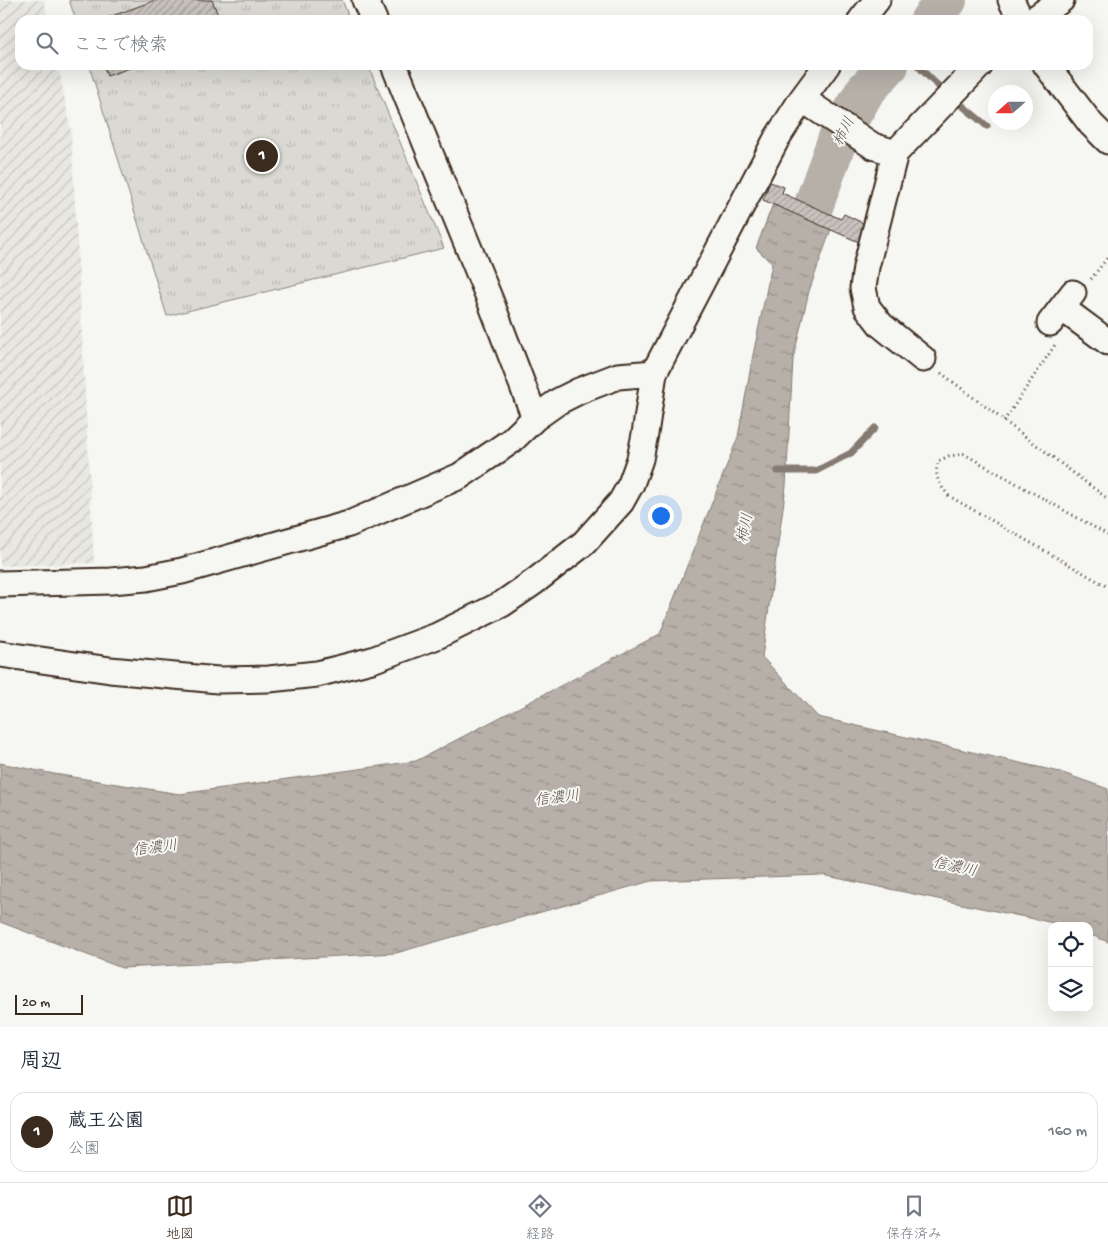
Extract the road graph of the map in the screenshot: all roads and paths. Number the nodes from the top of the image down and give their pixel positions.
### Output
1 (366, 0) edge
2 (877, 0) edge
3 (1061, 0) edge
4 (1020, 13) edge
5 (372, 15) edge
6 (866, 15) edge
7 (396, 70) edge
8 (825, 70) edge
9 (1050, 70) edge
10 (973, 71) edge
11 (808, 104) junction
12 (1108, 141) edge
13 (884, 150) junction
14 (1062, 308) dead end
15 (1108, 342) edge
16 (922, 359) joint
17 (1040, 369) dead end
18 (654, 373) junction
19 (534, 418) junction
20 (1004, 421) junction
21 (1108, 499) edge
22 (1108, 535) edge
23 (0, 584) edge
24 (1108, 587) edge
25 (0, 654) edge

1 - 5 street
2 - 6 street
3 - 4 street
7 - 19 street
8 - 11 street
9 - 12 street
10 - 13 street
11 - 13 street
11 - 18 street
13 - 16 street
14 - 15 street
16 - 20 path
17 - 20 path
18 - 19 street
18 - 25 street
19 - 23 street
20 - 21 path
22 - 24 path

